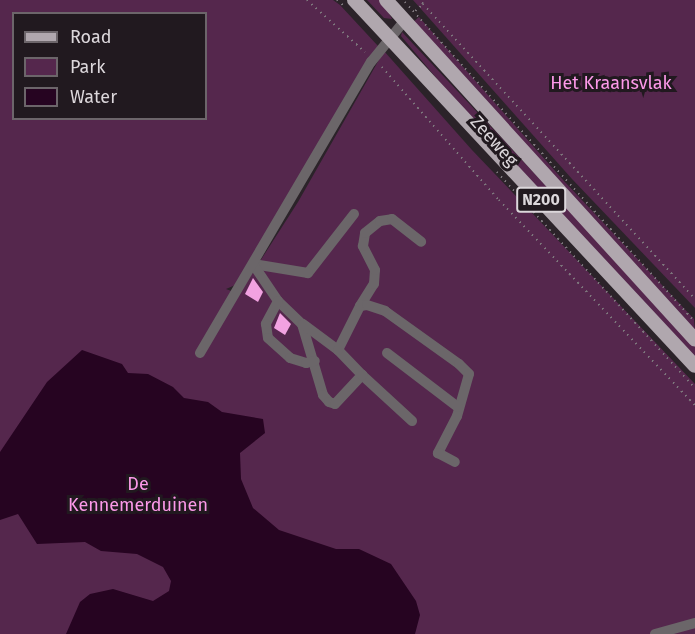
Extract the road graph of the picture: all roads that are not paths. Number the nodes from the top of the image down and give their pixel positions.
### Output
1 (387, 0) edge
2 (351, 6) edge
3 (410, 16) junction
4 (391, 36) junction
5 (354, 214) dead end
6 (421, 243) dead end
7 (253, 264) junction
8 (278, 301) junction
9 (360, 306) junction
10 (302, 324) junction
11 (695, 340) edge
12 (338, 350) junction
13 (200, 353) dead end
14 (387, 353) dead end
15 (315, 361) junction
16 (695, 366) edge
17 (362, 375) junction
18 (458, 407) junction
19 (412, 421) dead end
20 (455, 462) dead end
21 (695, 623) edge
22 (662, 633) edge

1 - 3 main road, Zeeweg / N200
2 - 4 main road, Zeeweg / N200
3 - 4 lane
3 - 11 main road, Zeeweg / N200
4 - 7 lane
4 - 16 main road, Zeeweg / N200
5 - 7 lane
6 - 9 lane
7 - 8 lane
7 - 13 lane
8 - 10 lane
8 - 15 lane
9 - 12 lane
9 - 18 lane
10 - 12 lane
10 - 15 lane
12 - 17 lane
14 - 18 lane
15 - 17 lane
17 - 19 lane
18 - 20 lane
21 - 22 lane

